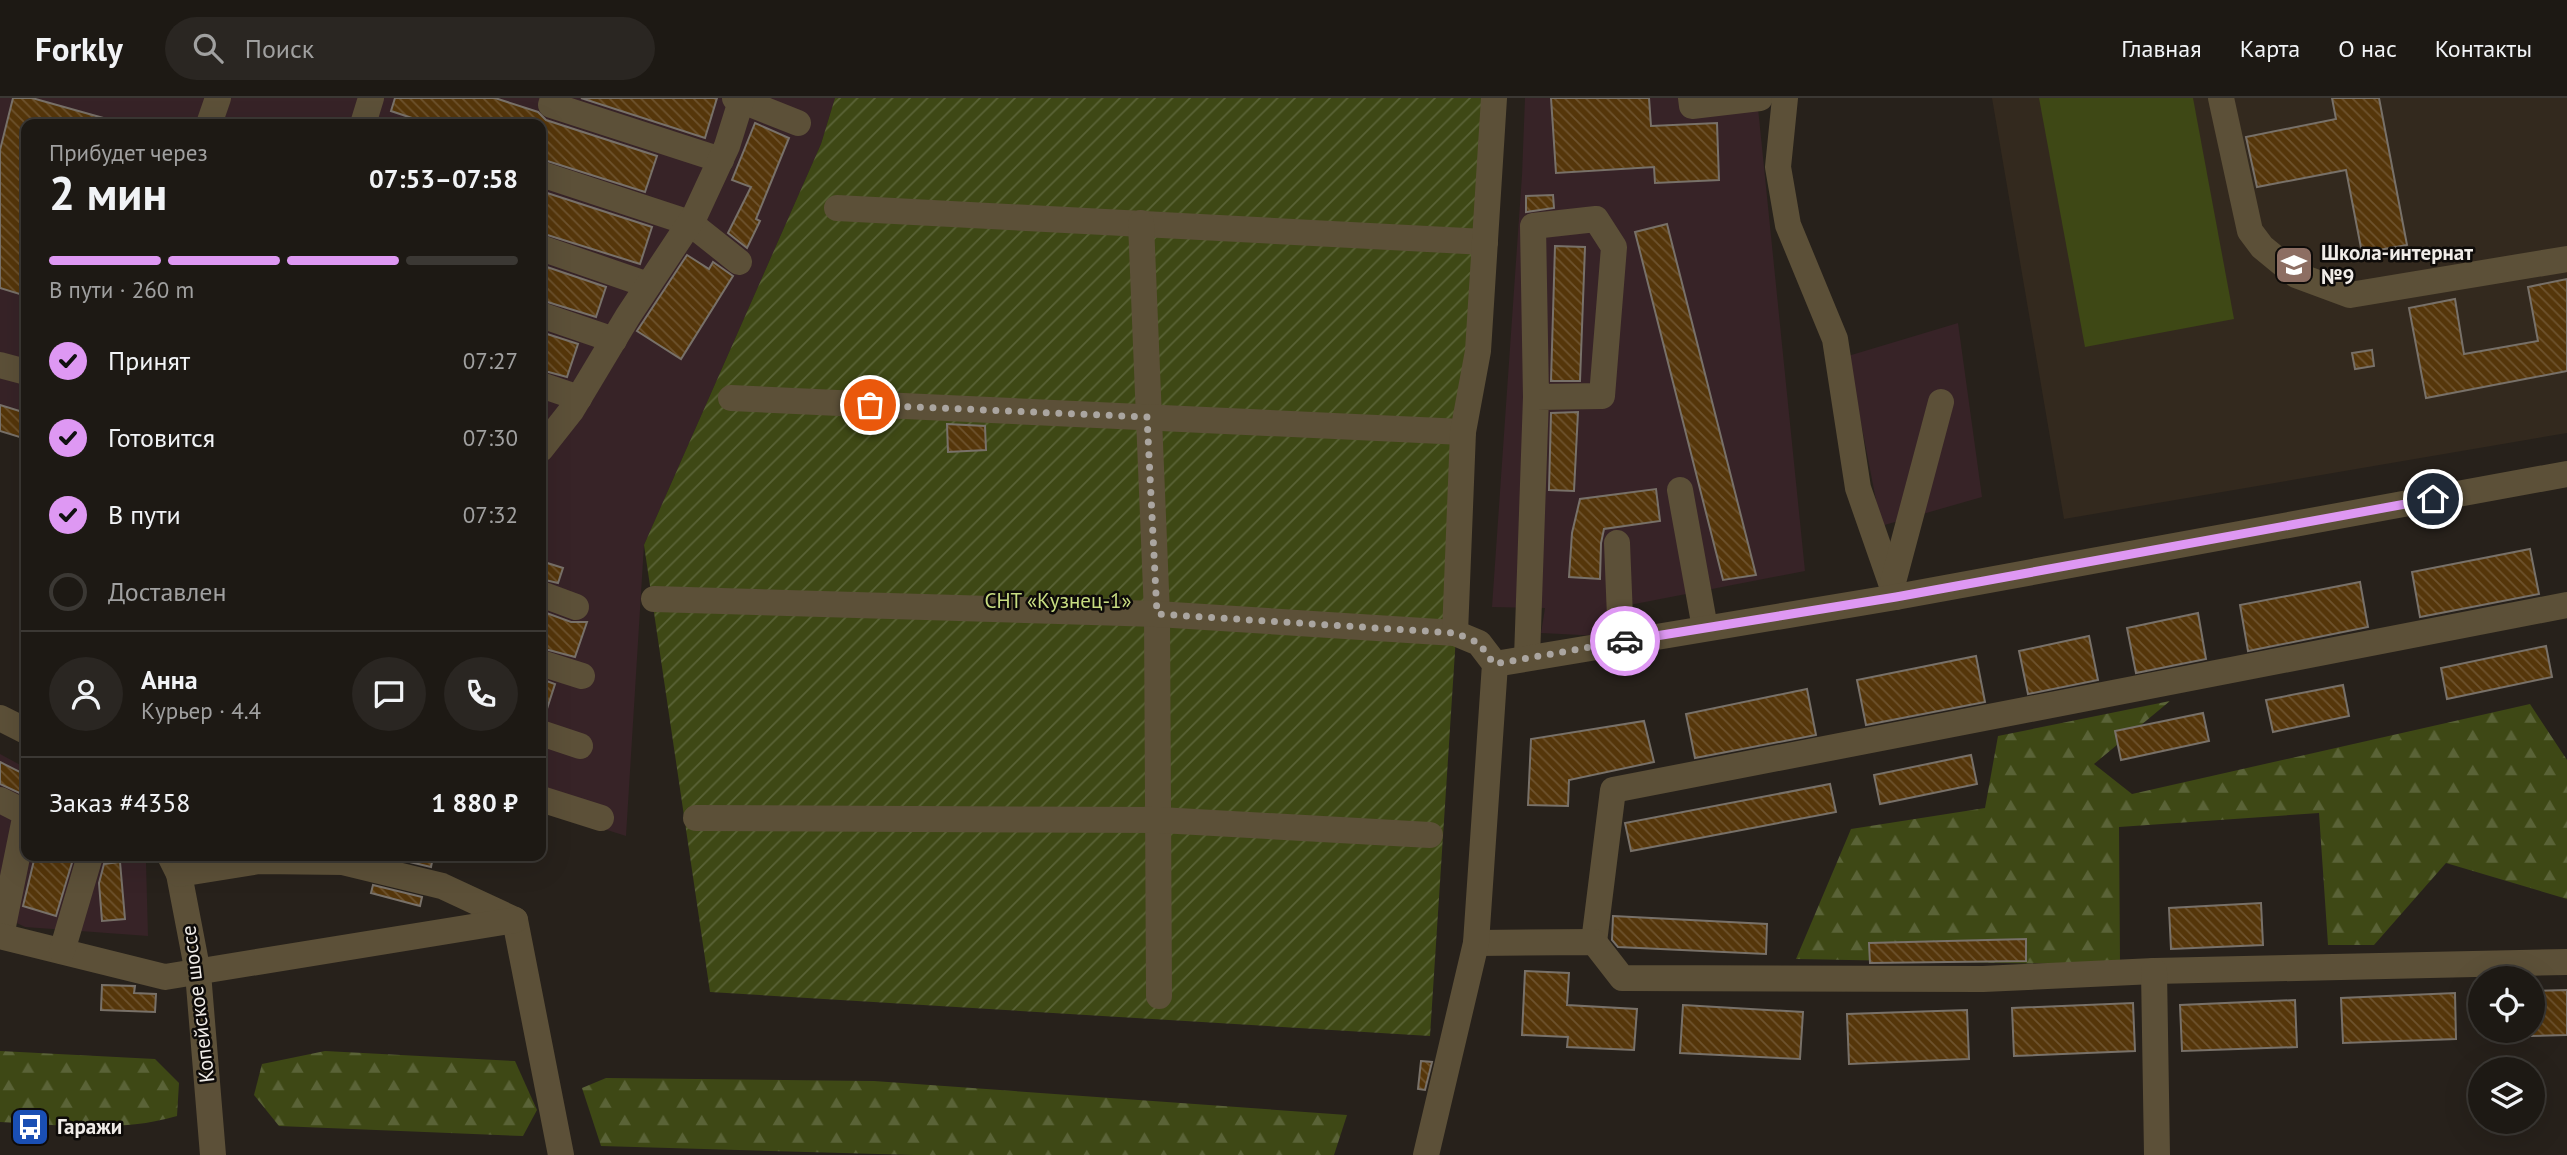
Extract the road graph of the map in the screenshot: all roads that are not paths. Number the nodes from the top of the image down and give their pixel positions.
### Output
1 (218, 98) edge
2 (371, 98) edge
3 (1494, 98) edge
4 (1691, 98) edge
5 (1760, 98) edge
6 (1785, 98) edge
7 (2221, 98) edge
8 (739, 99) edge
9 (545, 100) edge
10 (211, 119) edge
11 (365, 119) edge
12 (798, 123) dead end
13 (720, 160) junction
14 (546, 176) edge
15 (837, 208) dead end
16 (690, 223) junction
17 (1141, 223) junction
18 (1485, 243) junction
19 (546, 250) edge
20 (2567, 259) edge
21 (739, 262) dead end
22 (648, 285) junction
23 (546, 317) edge
24 (614, 340) junction
25 (0, 365) edge
26 (21, 371) edge
27 (546, 387) edge
28 (1536, 397) junction
29 (579, 398) junction
30 (731, 398) dead end
31 (1941, 402) dead end
32 (1147, 417) junction
33 (1463, 432) junction
34 (546, 442) edge
35 (2567, 474) edge
36 (1680, 490) dead end
37 (1618, 543) dead end
38 (1894, 591) junction
39 (546, 596) edge
40 (654, 599) dead end
41 (2567, 605) edge
42 (576, 607) dead end
43 (1157, 614) junction
44 (1705, 628) junction
45 (1455, 633) junction
46 (1621, 642) junction
47 (1527, 658) junction
48 (1494, 664) junction
49 (546, 665) edge
50 (582, 676) dead end
51 (0, 718) edge
52 (21, 728) edge
53 (546, 735) edge
54 (580, 746) dead end
55 (0, 800) edge
56 (546, 801) edge
57 (21, 810) edge
58 (601, 818) dead end
59 (696, 818) dead end
60 (1160, 820) junction
61 (1430, 835) dead end
62 (21, 838) edge
63 (89, 861) edge
64 (174, 865) edge
65 (515, 920) junction
66 (1, 936) edge
67 (1594, 942) junction
68 (1476, 943) junction
69 (62, 951) junction
70 (2567, 962) edge
71 (2154, 971) junction
72 (198, 973) junction
73 (1159, 996) dead end
74 (214, 1155) edge
75 (561, 1155) edge
76 (1426, 1155) edge
77 (2157, 1155) edge

1 - 10 street
2 - 11 street
3 - 18 street
4 - 5 street
6 - 38 street
7 - 20 street
8 - 12 street
8 - 13 street
9 - 13 street
13 - 16 street
14 - 16 street
15 - 17 street
16 - 21 street
16 - 22 street
17 - 18 street
17 - 32 street
18 - 33 street
19 - 22 street
22 - 24 street
23 - 24 street
24 - 29 street
25 - 26 street
27 - 29 street
28 - 28 street
28 - 47 street
29 - 34 street
30 - 32 street
31 - 38 street
32 - 33 street
32 - 43 street
33 - 45 street
35 - 38 street
36 - 44 street
37 - 46 street
38 - 44 street
39 - 42 street
40 - 43 street
41 - 67 street
43 - 45 street
43 - 60 street
44 - 46 street
45 - 48 street
46 - 47 street
47 - 48 street
48 - 68 street
49 - 50 street
51 - 52 street
53 - 54 street
55 - 57 street
56 - 58 street
59 - 60 street
60 - 61 street
60 - 73 street
62 - 66 street
63 - 69 street
64 - 65 street
64 - 72 street, Копейское шоссе
65 - 72 street
65 - 75 street
66 - 69 street
67 - 68 street
67 - 71 street
68 - 76 street
69 - 72 street
70 - 71 street
71 - 77 street
72 - 74 street, Копейское шоссе

